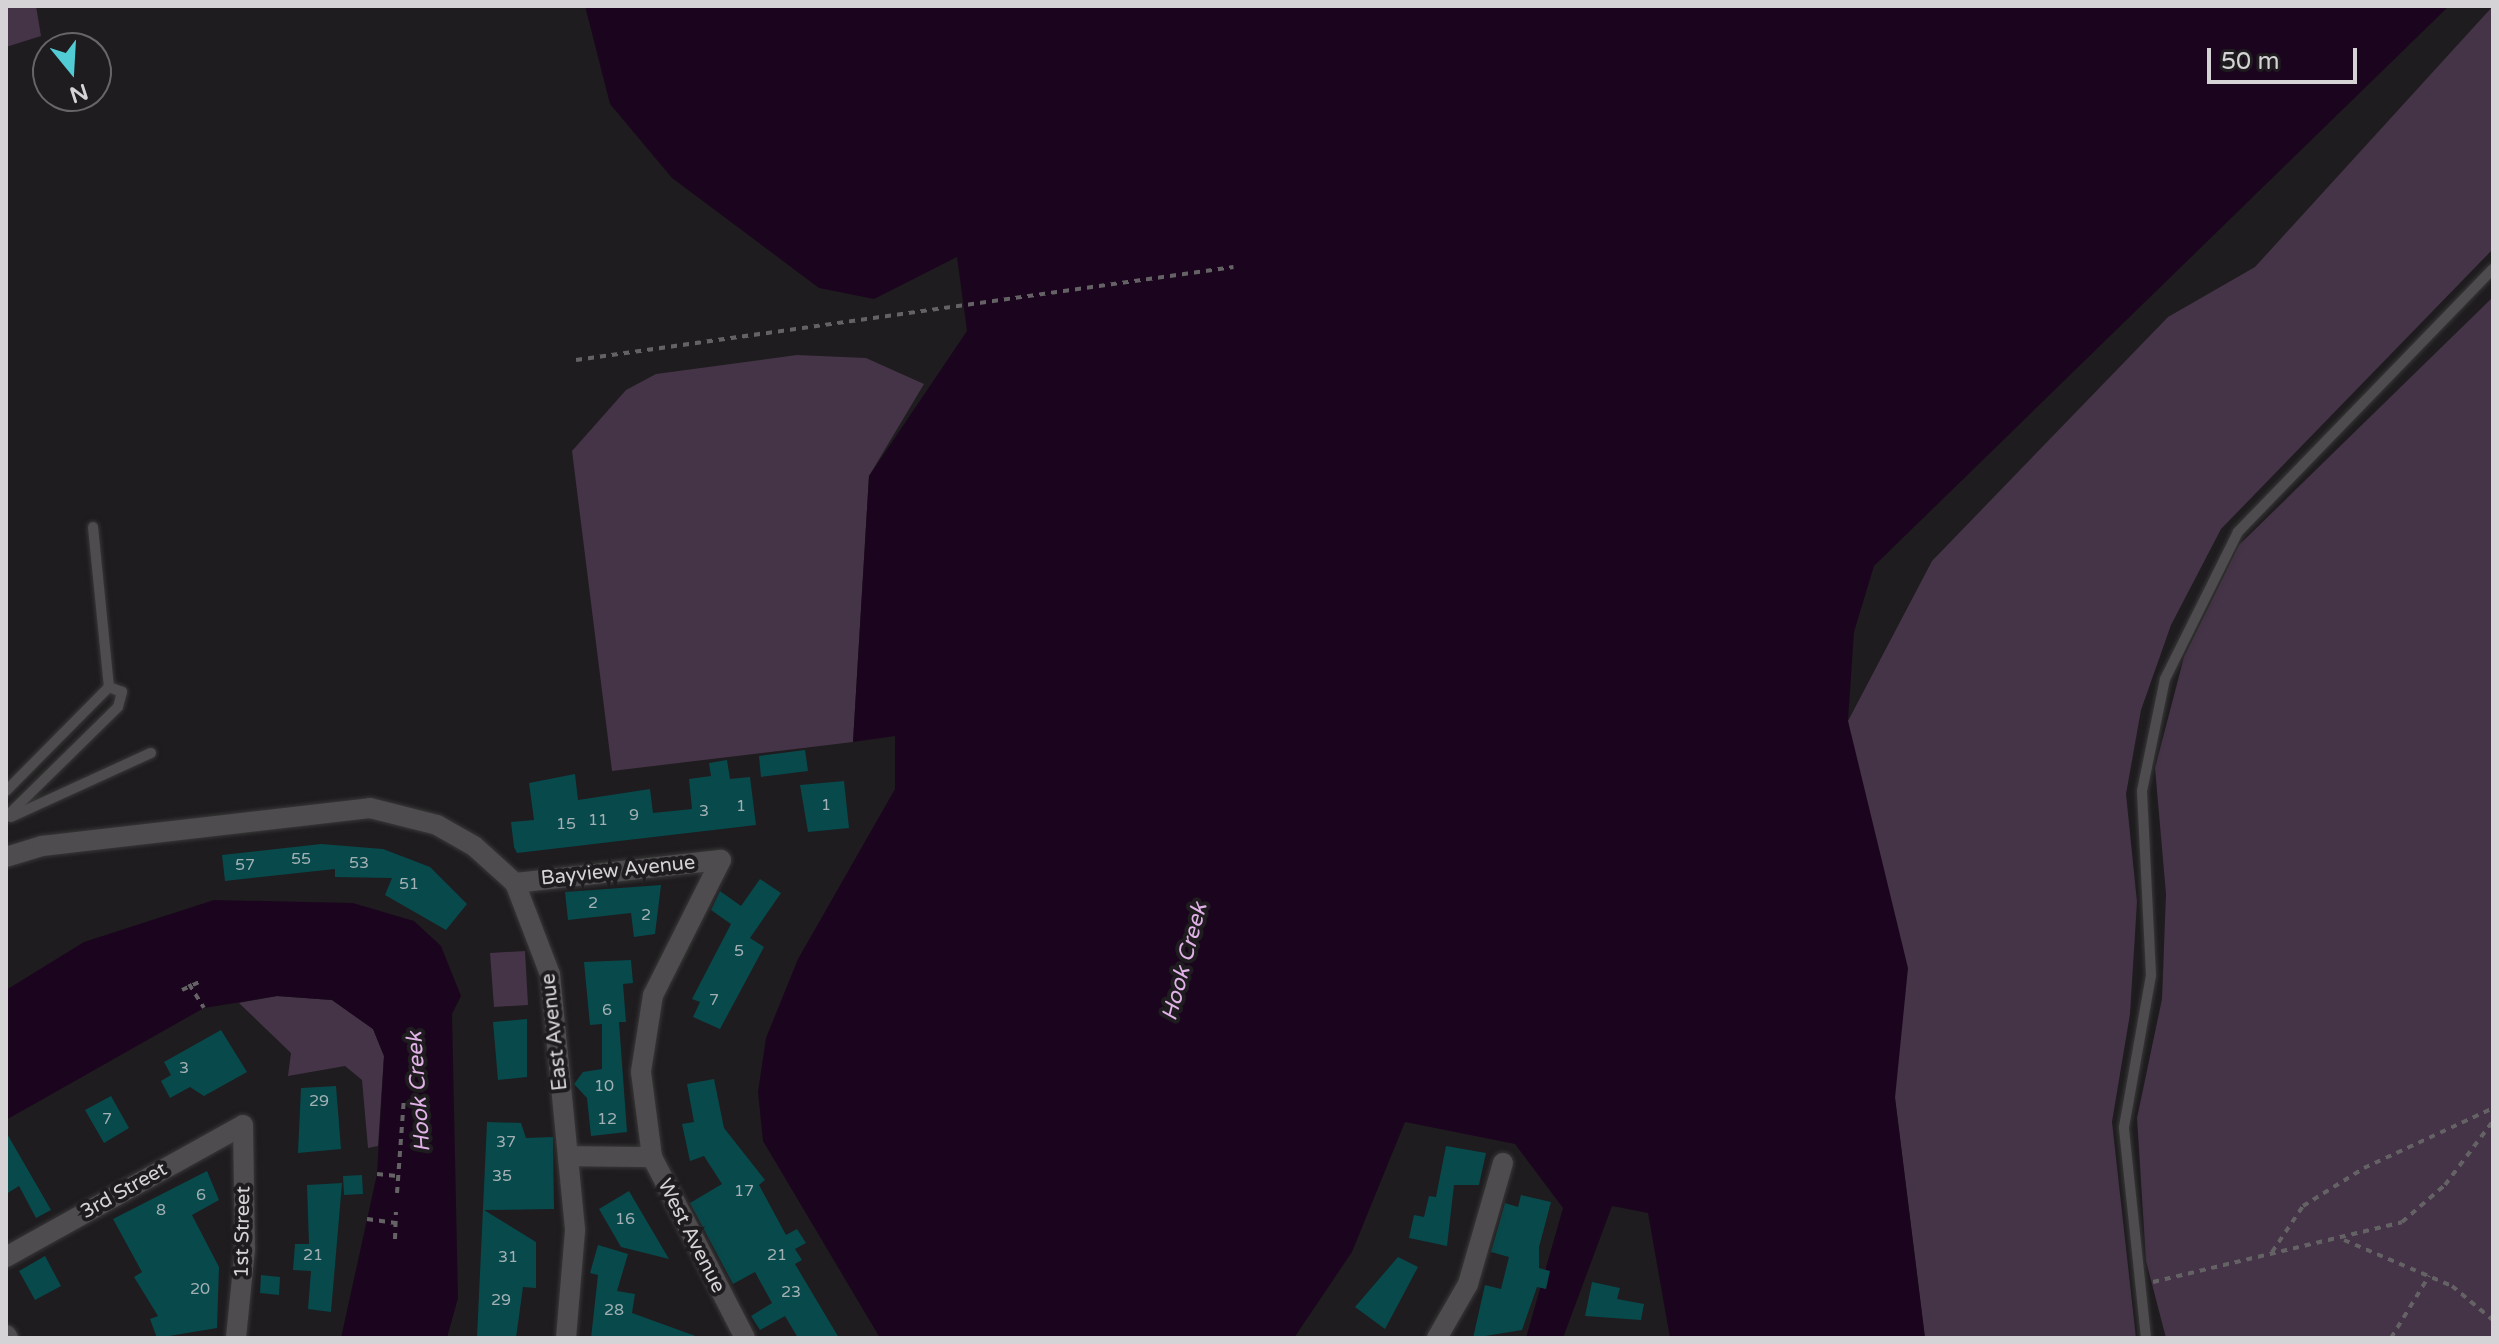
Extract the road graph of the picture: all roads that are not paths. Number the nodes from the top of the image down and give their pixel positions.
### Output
1 (2493, 269) edge
2 (93, 527) dead end
3 (109, 687) junction
4 (151, 753) dead end
5 (6, 791) edge
6 (6, 819) edge
7 (6, 857) edge
8 (721, 860) joint
9 (515, 883) junction
10 (243, 1125) joint
11 (568, 1156) junction
12 (652, 1157) junction
13 (1503, 1163) dead end
14 (6, 1257) edge
15 (236, 1338) edge
16 (566, 1338) edge
17 (745, 1338) edge
18 (1437, 1338) edge
19 (2146, 1338) edge

1 - 19 lane
2 - 3 lane
3 - 5 lane
3 - 6 lane
4 - 6 lane
7 - 9 street
8 - 9 street, Bayview Avenue
8 - 12 street, West Avenue
9 - 11 street, East Avenue
10 - 14 street, 3rd Street
10 - 15 street, 1st Street
11 - 12 street
11 - 16 street, East Avenue
12 - 17 street, West Avenue
13 - 18 street

